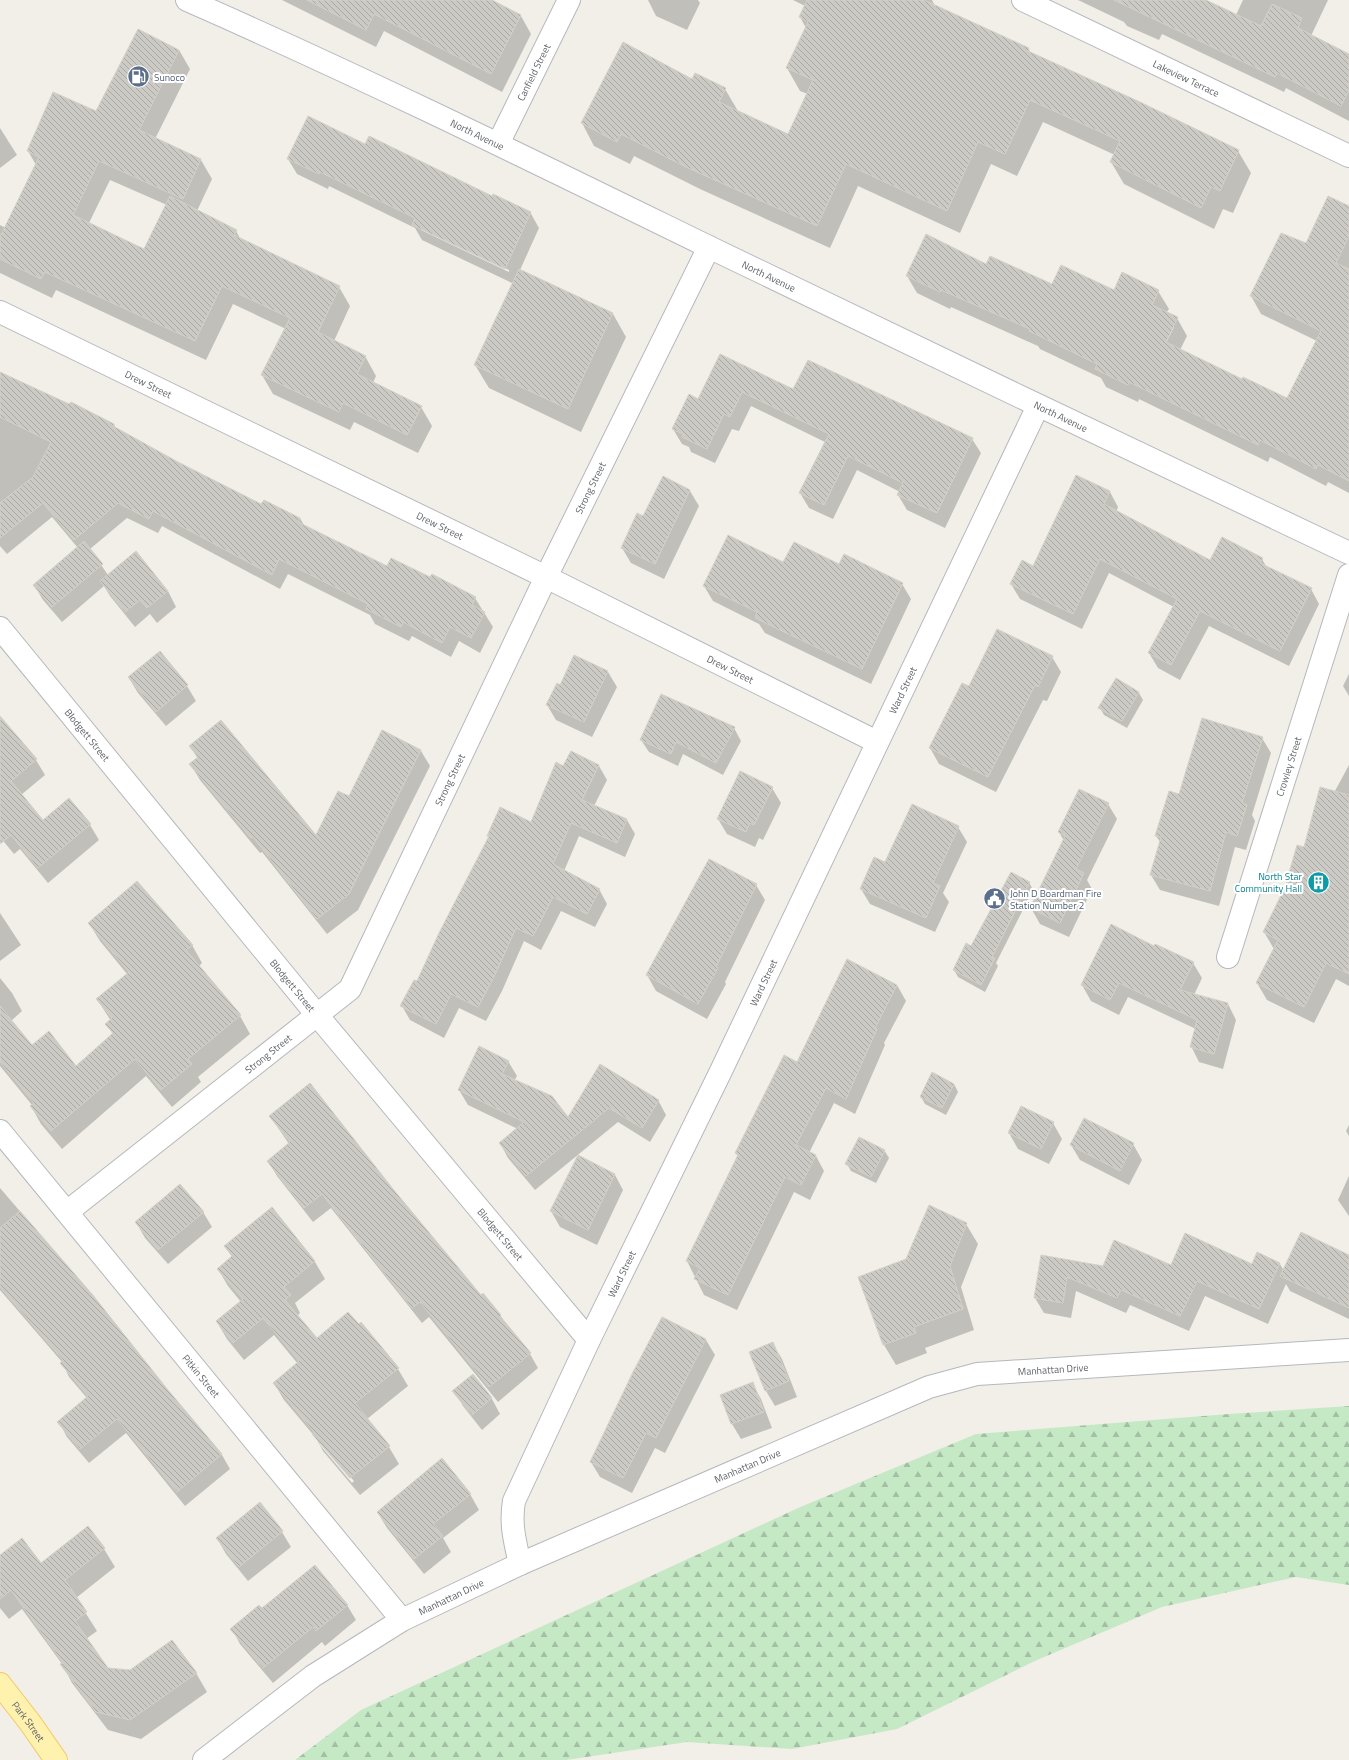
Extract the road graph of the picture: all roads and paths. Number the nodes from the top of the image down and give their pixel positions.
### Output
1 (189, 0) edge
2 (569, 0) edge
3 (1023, 0) edge
4 (498, 144) junction
5 (1349, 156) edge
6 (709, 247) junction
7 (0, 312) edge
8 (1038, 406) junction
9 (1349, 553) edge
10 (1349, 575) edge
11 (546, 577) junction
12 (0, 628) edge
13 (877, 742) junction
14 (1228, 957) dead end
15 (317, 1015) junction
16 (0, 1131) edge
17 (67, 1212) junction
18 (589, 1340) junction
19 (1349, 1350) edge
20 (520, 1564) junction
21 (402, 1620) junction
22 (0, 1684) edge
23 (56, 1760) edge
24 (204, 1760) edge

1 - 4 street, North Avenue
2 - 4 street, Canfield Street
3 - 5 street, Lakeview Terrace
4 - 6 street, North Avenue
6 - 8 street, North Avenue
6 - 11 street, Strong Street
7 - 11 street, Drew Street
8 - 9 street, North Avenue
8 - 13 street, Ward Street
10 - 14 street, Crowley Street
11 - 13 street, Drew Street
11 - 15 street, Strong Street
12 - 15 street, Blodgett Street
13 - 18 street, Ward Street
15 - 17 street, Strong Street
15 - 18 street, Blodgett Street
16 - 17 street, Pitkin Street
17 - 21 street, Pitkin Street
18 - 20 street, Ward Street
19 - 20 street, Manhattan Drive
20 - 21 street, Manhattan Drive
21 - 24 street, Manhattan Drive
22 - 23 main road, Park Street

